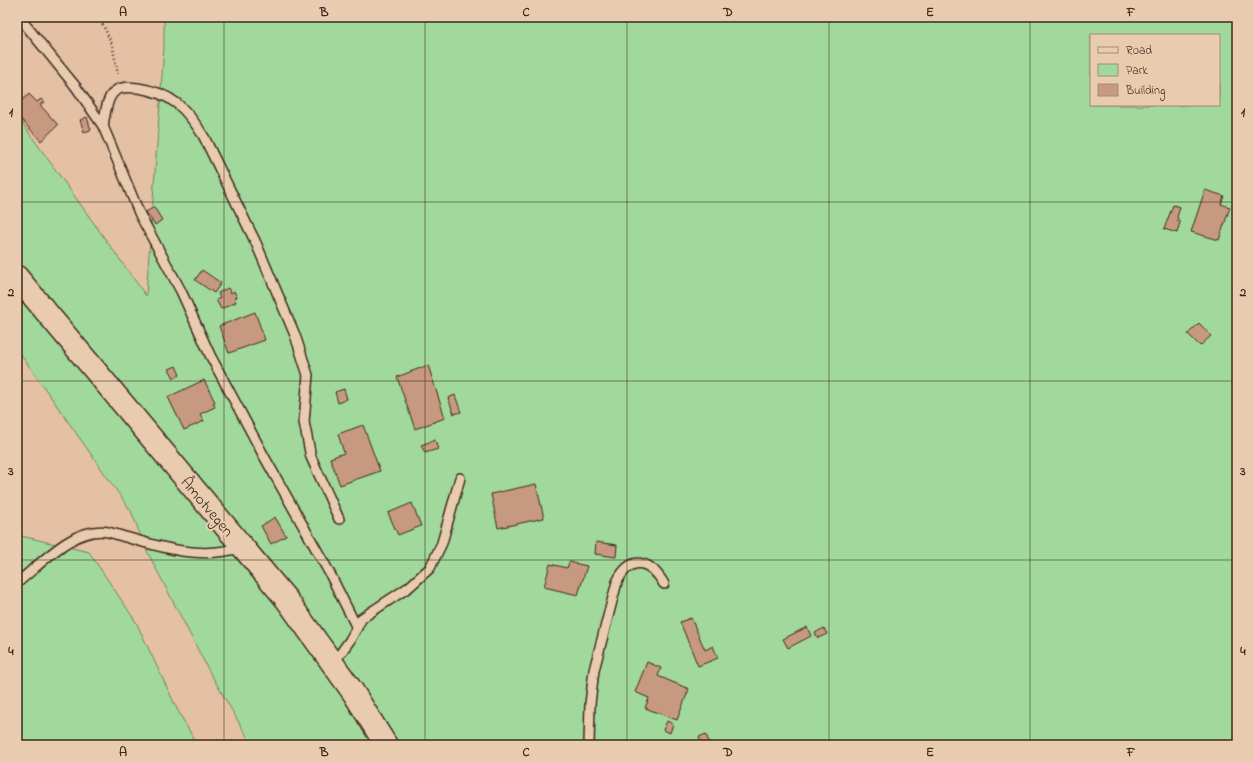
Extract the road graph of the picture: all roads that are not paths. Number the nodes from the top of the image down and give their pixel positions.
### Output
1 (19, 17) edge
2 (103, 126) junction
3 (20, 288) edge
4 (460, 478) dead end
5 (339, 519) dead end
6 (242, 547) junction
7 (17, 583) edge
8 (664, 584) dead end
9 (357, 628) junction
10 (333, 664) junction
11 (386, 745) edge
12 (589, 745) edge

1 - 2 lane
2 - 5 lane
2 - 9 lane
3 - 6 main road, Åmotvegen
4 - 9 lane
6 - 7 lane
6 - 10 main road, Åmotvegen
8 - 12 lane
9 - 10 lane
10 - 11 main road, Åmotvegen

